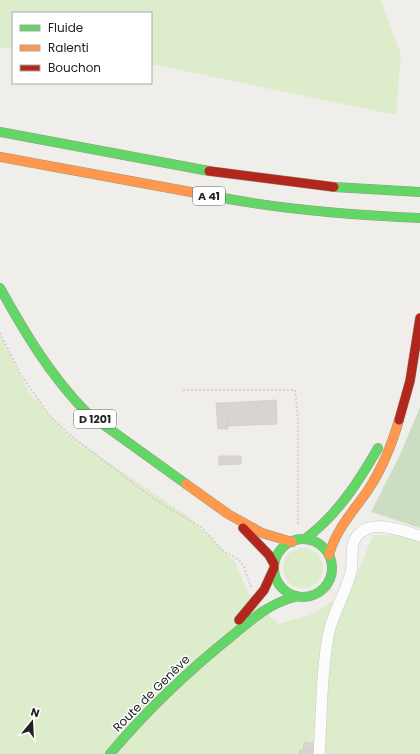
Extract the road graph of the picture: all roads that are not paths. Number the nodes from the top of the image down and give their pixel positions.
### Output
1 (0, 132) edge
2 (0, 157) edge
3 (420, 192) edge
4 (420, 218) edge
5 (0, 288) edge
6 (420, 318) edge
7 (407, 389) junction
8 (228, 514) junction
9 (420, 536) edge
10 (305, 539) junction
11 (294, 541) junction
12 (329, 554) junction
13 (274, 566) junction
14 (295, 597) junction
15 (212, 651) junction
16 (110, 754) edge
17 (319, 754) edge

1 - 3 main road, A 41
2 - 4 main road, A 41
5 - 8 main road, D 1201
6 - 7 main road
7 - 10 main road
7 - 12 main road
8 - 11 main road, D 1201
8 - 13 main road, D 1201
9 - 17 street
10 - 11 main road
10 - 12 main road
11 - 13 main road
12 - 14 main road
13 - 14 main road
13 - 15 main road, Route de Genève
14 - 15 main road, Route de Genève
15 - 16 main road, Route de Genève

